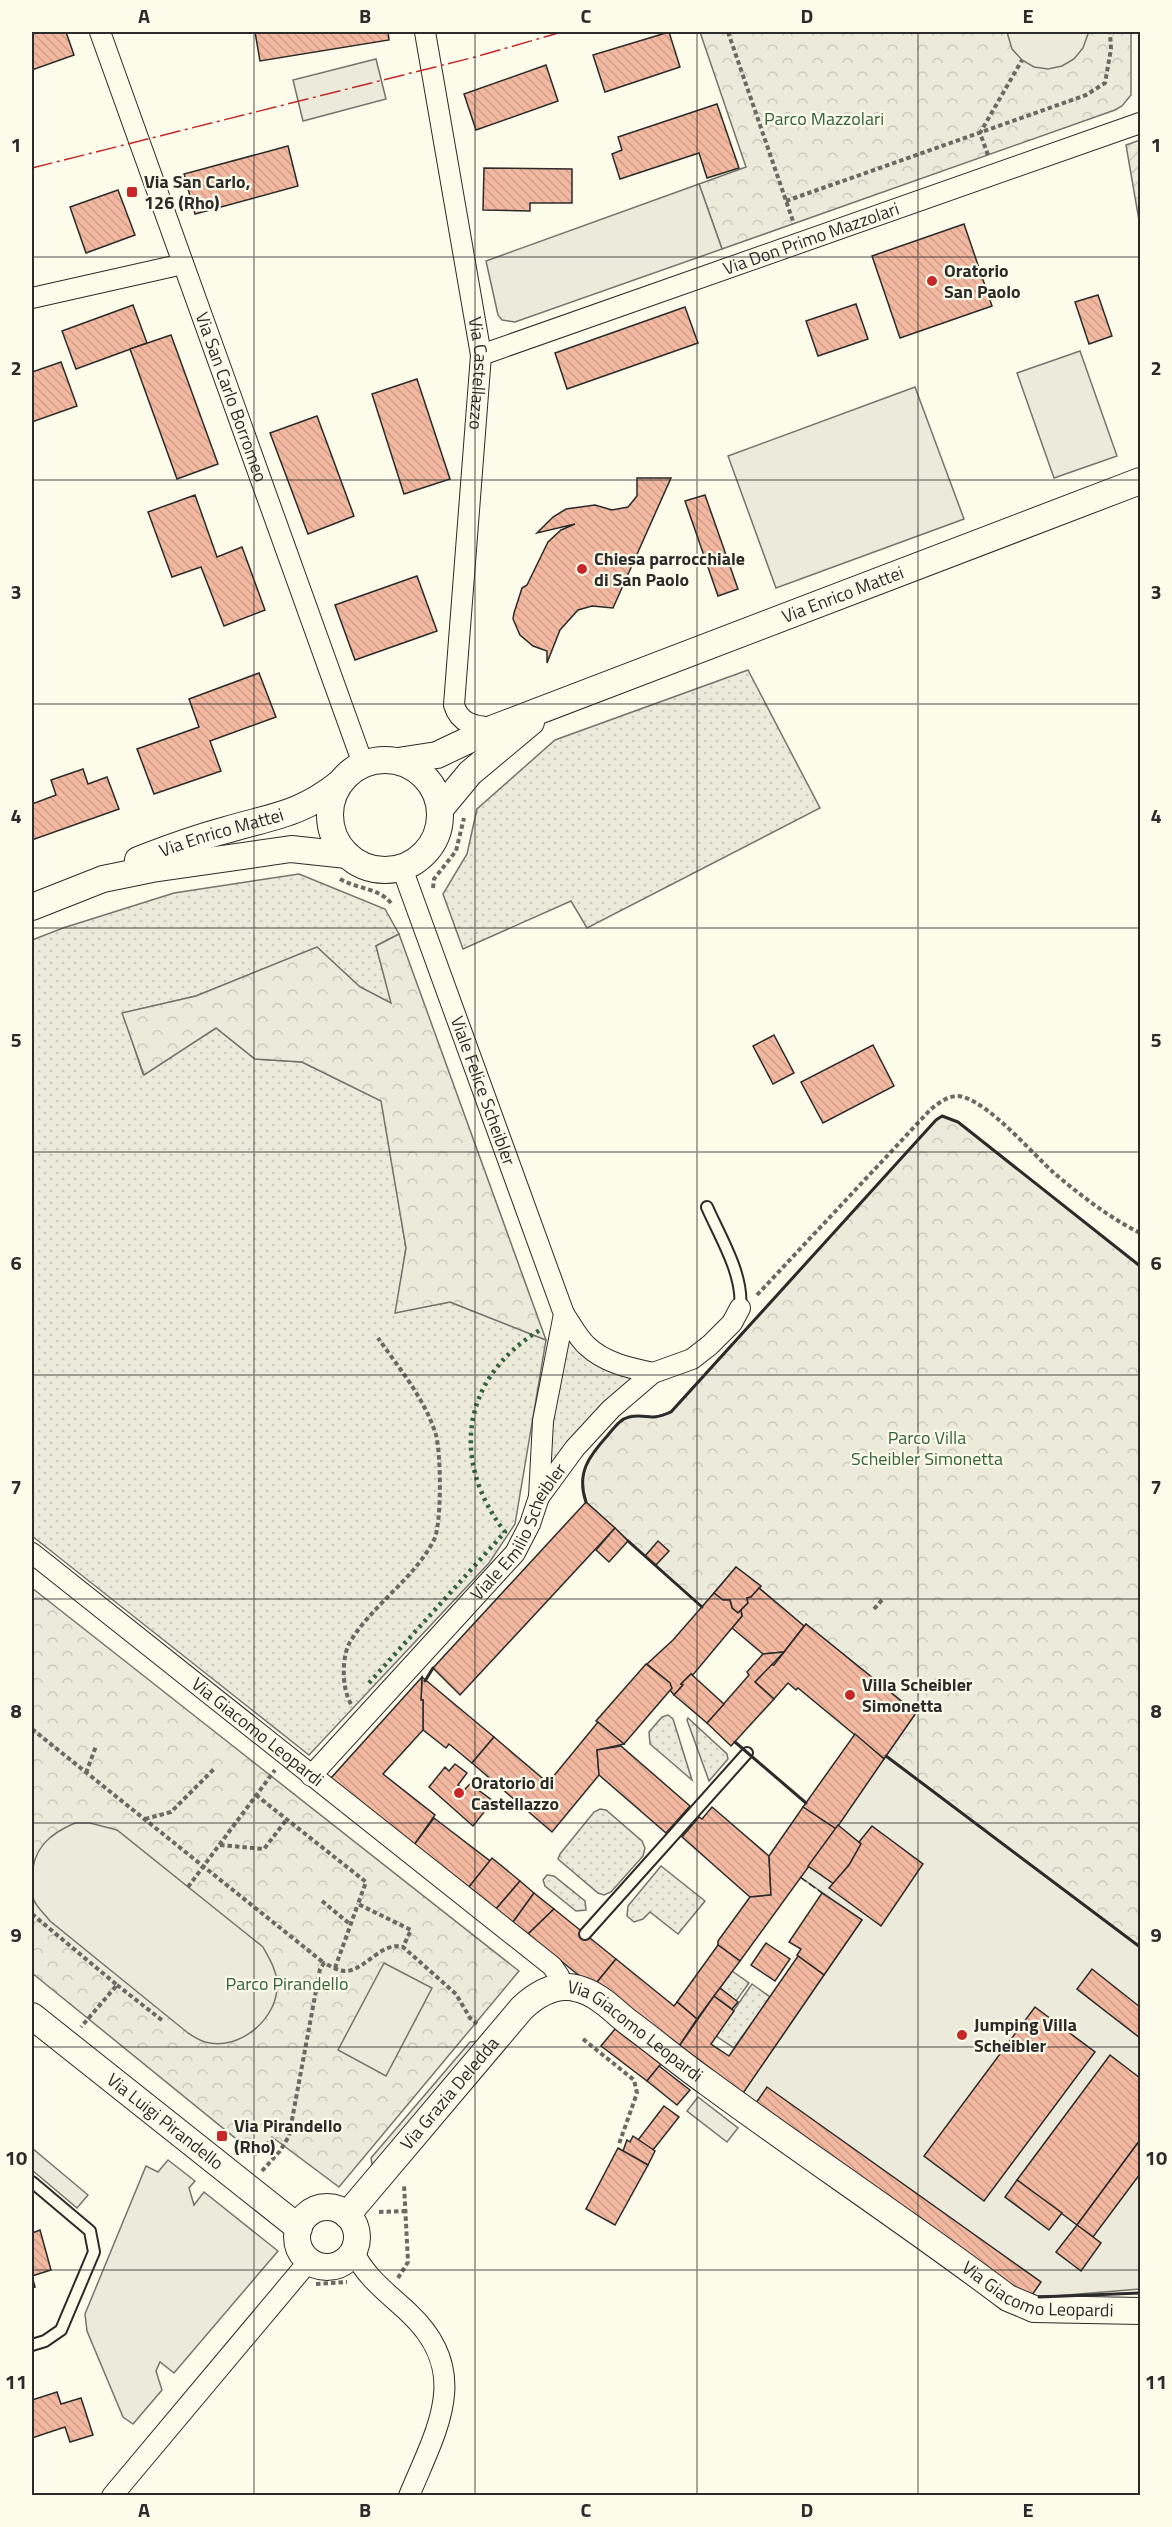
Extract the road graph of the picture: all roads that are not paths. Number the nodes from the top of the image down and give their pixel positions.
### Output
1 (100, 32) edge
2 (425, 32) edge
3 (1140, 123) edge
4 (183, 264) junction
5 (32, 298) edge
6 (481, 355) junction
7 (1140, 481) edge
8 (546, 709) junction
9 (494, 728) junction
10 (398, 761) junction
11 (363, 764) junction
12 (340, 783) junction
13 (441, 808) junction
14 (340, 865) junction
15 (402, 868) junction
16 (103, 879) junction
17 (32, 907) edge
18 (707, 1207) dead end
19 (740, 1308) joint
20 (564, 1314) junction
21 (653, 1373) junction
22 (539, 1497) junction
23 (32, 1553) edge
24 (747, 1753) dead end
25 (311, 1776) junction
26 (585, 1934) dead end
27 (561, 1973) junction
28 (32, 2016) edge
29 (32, 2182) edge
30 (347, 2215) junction
31 (299, 2228) junction
32 (354, 2252) junction
33 (309, 2261) junction
34 (1140, 2311) edge
35 (32, 2345) edge
36 (112, 2496) edge
37 (409, 2496) edge

1 - 4 street, Via San Carlo Borromeo
2 - 6 street, Via Castellazzo
3 - 6 street, Via Don Primo Mazzolari
4 - 5 street
4 - 11 street, Via San Carlo Borromeo
6 - 9 street, Via Castellazzo
7 - 8 street, Via Enrico Mattei
8 - 9 street, Via Enrico Mattei
8 - 13 street, Via Enrico Mattei
9 - 10 street, Via Enrico Mattei
10 - 11 street
10 - 13 street
11 - 12 street
12 - 14 street
12 - 16 street, Via Enrico Mattei
13 - 15 street
14 - 15 street
14 - 16 street, Via Enrico Mattei
15 - 20 street, Viale Felice Scheibler
16 - 17 street, Via Enrico Mattei
18 - 19 lane
19 - 21 street, Viale Emilio Scheibler
20 - 21 street, Viale Felice Scheibler
20 - 22 street
21 - 22 street, Viale Emilio Scheibler
22 - 25 street, Viale Emilio Scheibler
23 - 25 street, Via Giacomo Leopardi
24 - 26 lane
25 - 27 street, Via Giacomo Leopardi
27 - 30 street, Via Grazia Deledda
27 - 34 street, Via Giacomo Leopardi
28 - 31 street, Via Luigi Pirandello
29 - 35 lane
30 - 31 street
30 - 32 street
31 - 33 street
32 - 33 street
32 - 37 street
33 - 36 street

